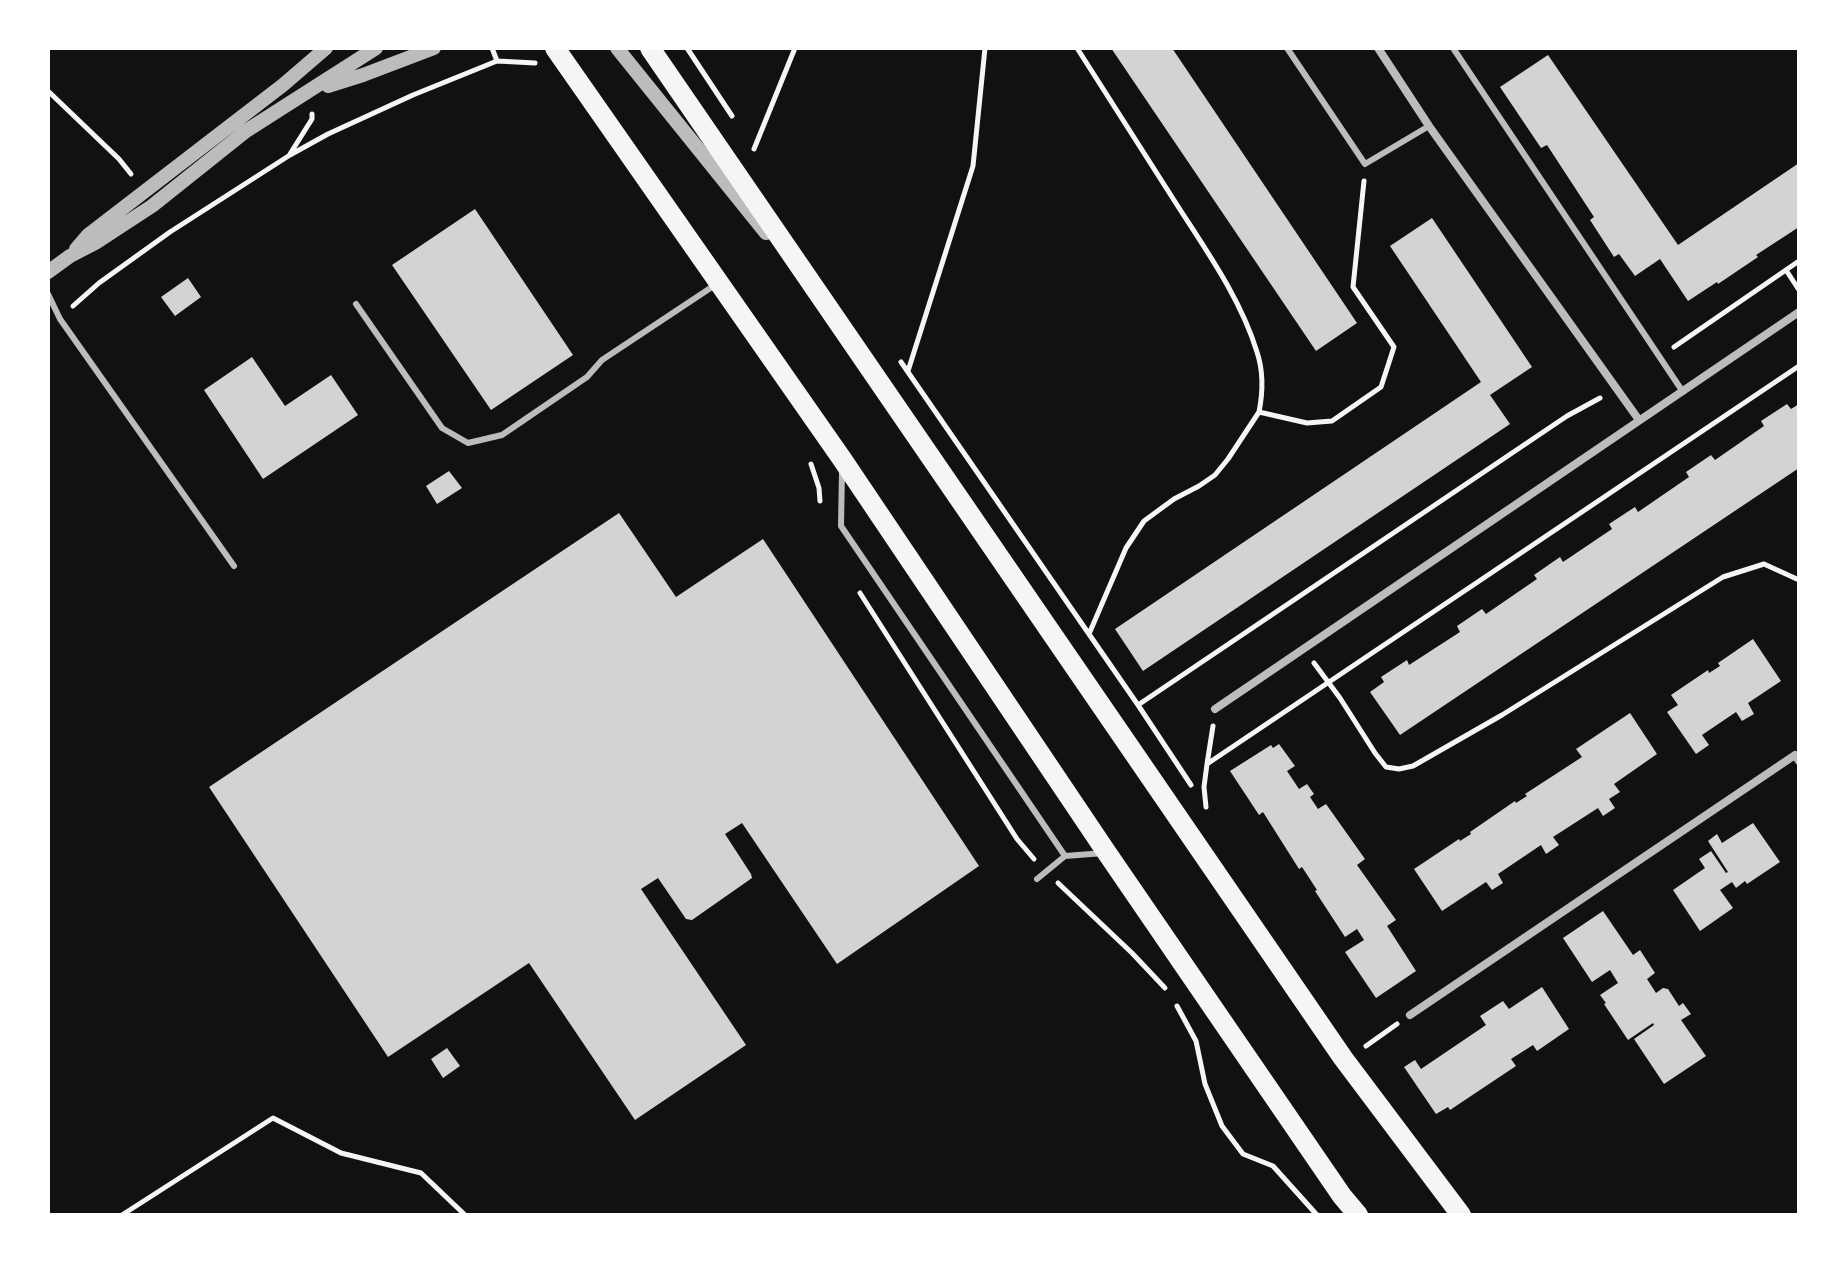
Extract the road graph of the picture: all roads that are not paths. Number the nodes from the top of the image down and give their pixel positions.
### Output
1 (319, 48) edge
2 (326, 48) edge
3 (376, 48) edge
4 (434, 48) edge
5 (555, 48) edge
6 (617, 48) edge
7 (650, 48) edge
8 (1287, 48) edge
9 (1390, 48) edge
10 (1453, 48) edge
11 (1380, 51) edge
12 (310, 62) junction
13 (312, 91) junction
14 (1429, 126) junction
15 (70, 256) junction
16 (48, 272) edge
17 (719, 283) junction
18 (48, 294) edge
19 (356, 304) dead end
20 (830, 311) junction
21 (1799, 312) edge
22 (1683, 392) junction
23 (1639, 420) junction
24 (842, 459) junction
25 (234, 566) dead end
26 (1215, 709) road end
27 (1799, 761) edge
28 (1107, 853) junction
29 (1065, 856) junction
30 (1037, 879) dead end
31 (1410, 1015) road end
32 (1358, 1215) edge
33 (1461, 1215) edge

1 - 12 street
2 - 12 street
3 - 13 street
4 - 13 street
5 - 17 main road
6 - 20 street
7 - 20 main road
8 - 14 lane
9 - 11 lane
10 - 22 lane
11 - 14 street
12 - 15 street
13 - 15 street
14 - 23 street
15 - 16 street
17 - 19 lane
17 - 24 main road
18 - 25 lane
20 - 33 main road
21 - 22 street
22 - 23 street
23 - 26 street
24 - 28 main road
24 - 29 lane
27 - 31 street
28 - 29 lane
28 - 32 main road
29 - 30 lane

